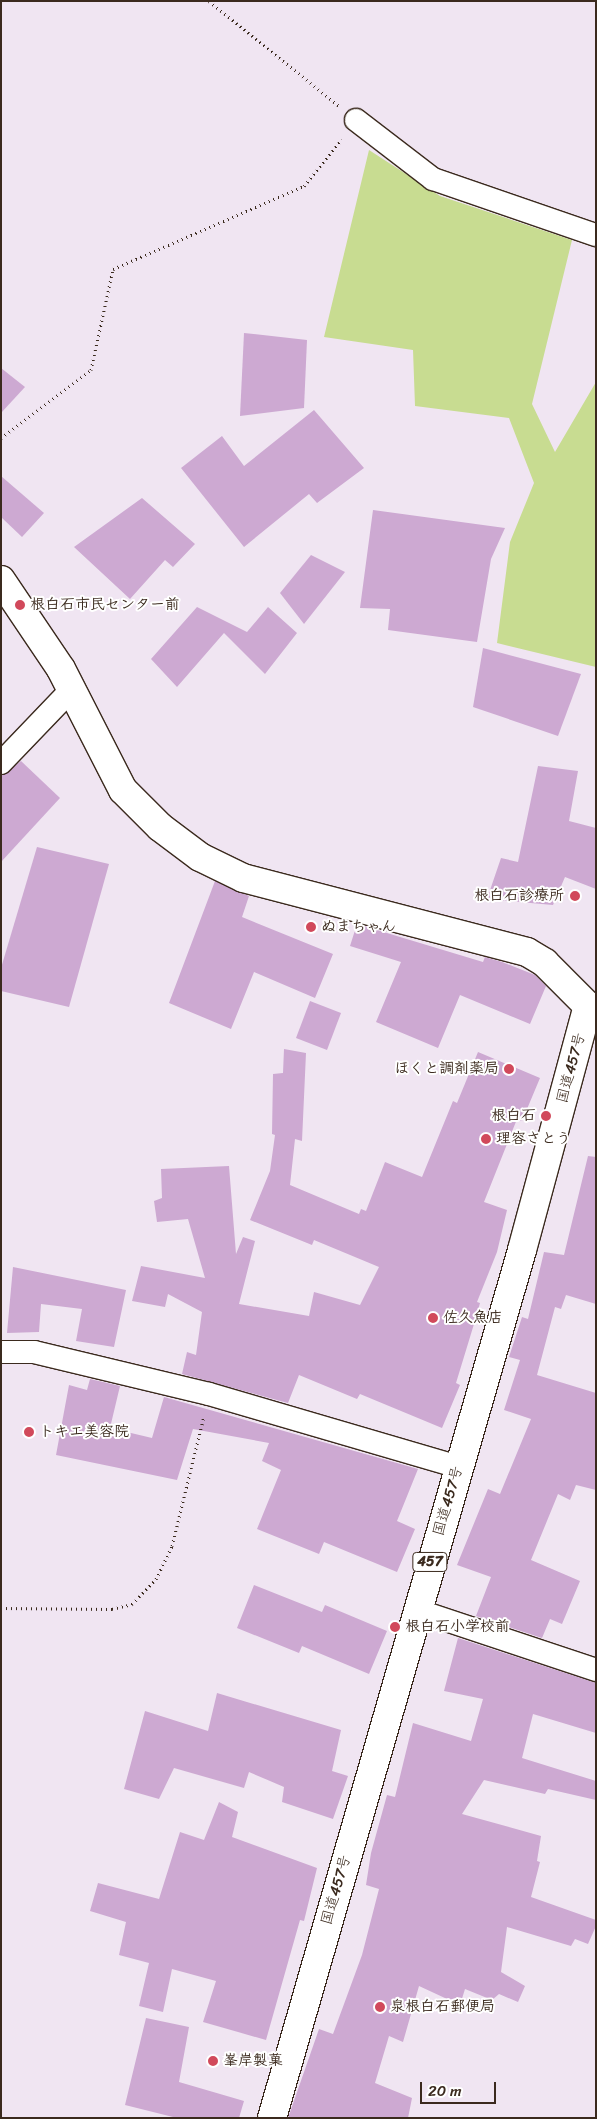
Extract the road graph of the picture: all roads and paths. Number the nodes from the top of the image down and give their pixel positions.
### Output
1 (209, 1) edge
2 (356, 120) junction
3 (596, 235) edge
4 (1, 438) edge
5 (1, 580) edge
6 (72, 689) junction
7 (1, 763) edge
8 (592, 1007) edge
9 (1, 1352) edge
10 (209, 1394) junction
11 (458, 1467) junction
12 (1, 1608) edge
13 (416, 1610) junction
14 (596, 1670) edge
15 (272, 2118) edge

1 - 2 path
2 - 3 street
2 - 4 path
5 - 6 main road
6 - 7 street
6 - 8 main road
8 - 11 main road, 国道457号 / 457
9 - 10 street
10 - 11 street
10 - 12 path
11 - 13 main road, 国道457号 / 457
13 - 14 street
13 - 15 main road, 国道457号 / 457

